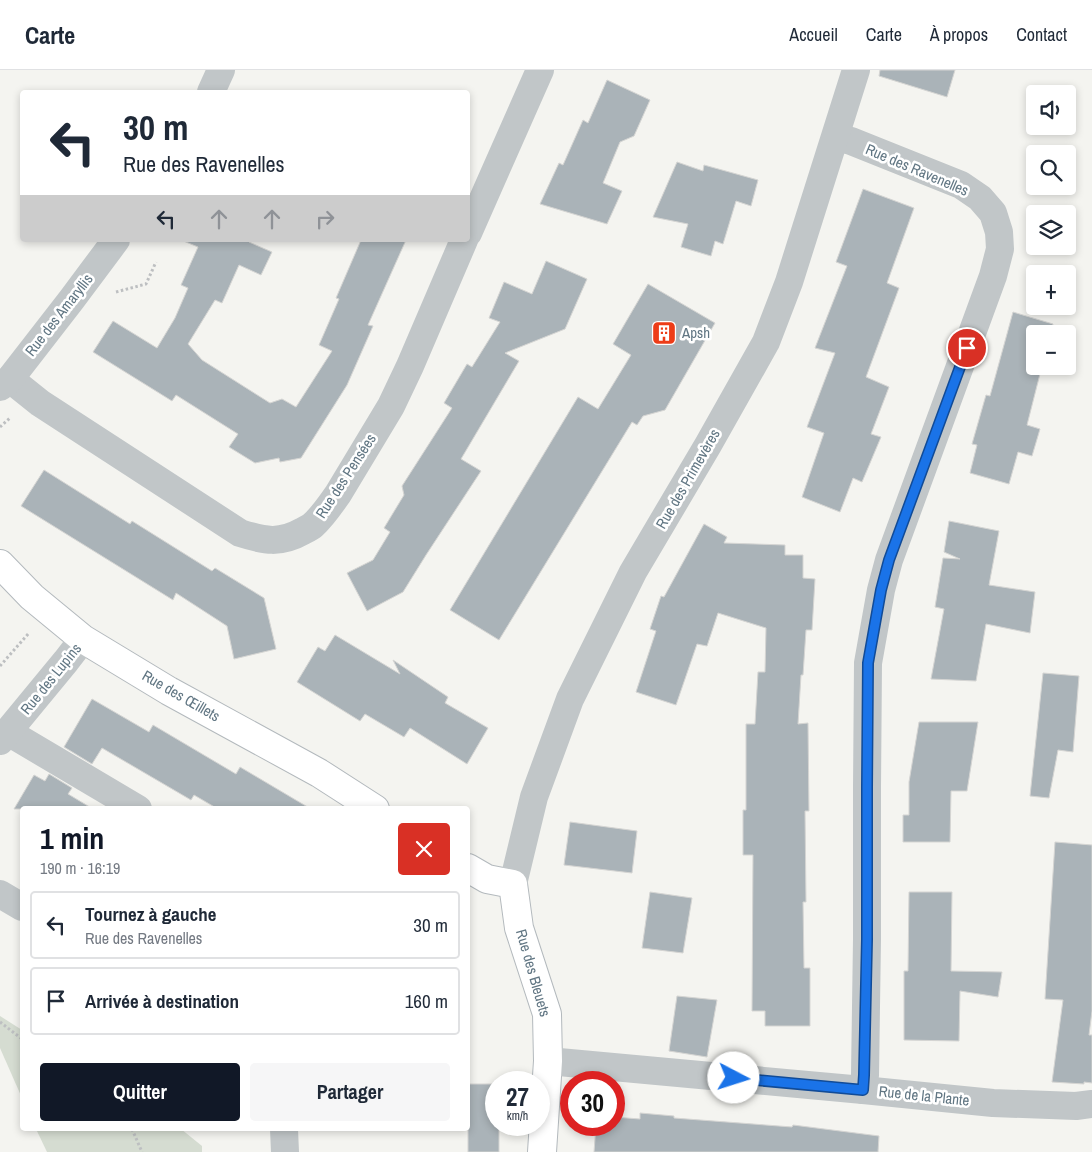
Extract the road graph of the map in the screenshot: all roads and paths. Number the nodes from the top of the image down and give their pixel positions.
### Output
1 (221, 70) edge
2 (540, 70) edge
3 (856, 70) edge
4 (212, 90) edge
5 (836, 137) junction
6 (470, 228) edge
7 (115, 242) edge
8 (463, 242) edge
9 (5, 383) edge
10 (0, 564) edge
11 (31, 630) dead end
12 (83, 639) junction
13 (0, 666) edge
14 (4, 736) edge
15 (132, 806) edge
16 (370, 806) edge
17 (470, 869) edge
18 (513, 884) junction
19 (0, 894) edge
20 (20, 906) edge
21 (0, 1022) edge
22 (20, 1037) edge
23 (548, 1061) junction
24 (863, 1090) junction
25 (1092, 1104) edge
26 (133, 1131) edge
27 (284, 1131) edge
28 (142, 1152) edge
29 (285, 1152) edge
30 (542, 1152) edge

1 - 4 street
2 - 6 street
3 - 5 street, Rue des Primevères
5 - 18 street, Rue des Primevères
5 - 24 street, Rue des Ravenelles
7 - 9 street, Rue des Amaryllis
8 - 9 street, Rue des Pensées
10 - 12 street, Rue des Œillets
11 - 13 path
12 - 14 street, Rue des Lupins
12 - 16 street, Rue des Œillets
14 - 15 street
17 - 18 street
18 - 23 street, Rue des Bleuets
19 - 20 street
21 - 22 path
23 - 24 street, Rue de la Plante
23 - 30 street, Rue des Bleuets
24 - 25 street, Rue de la Plante
26 - 28 path
27 - 29 street

